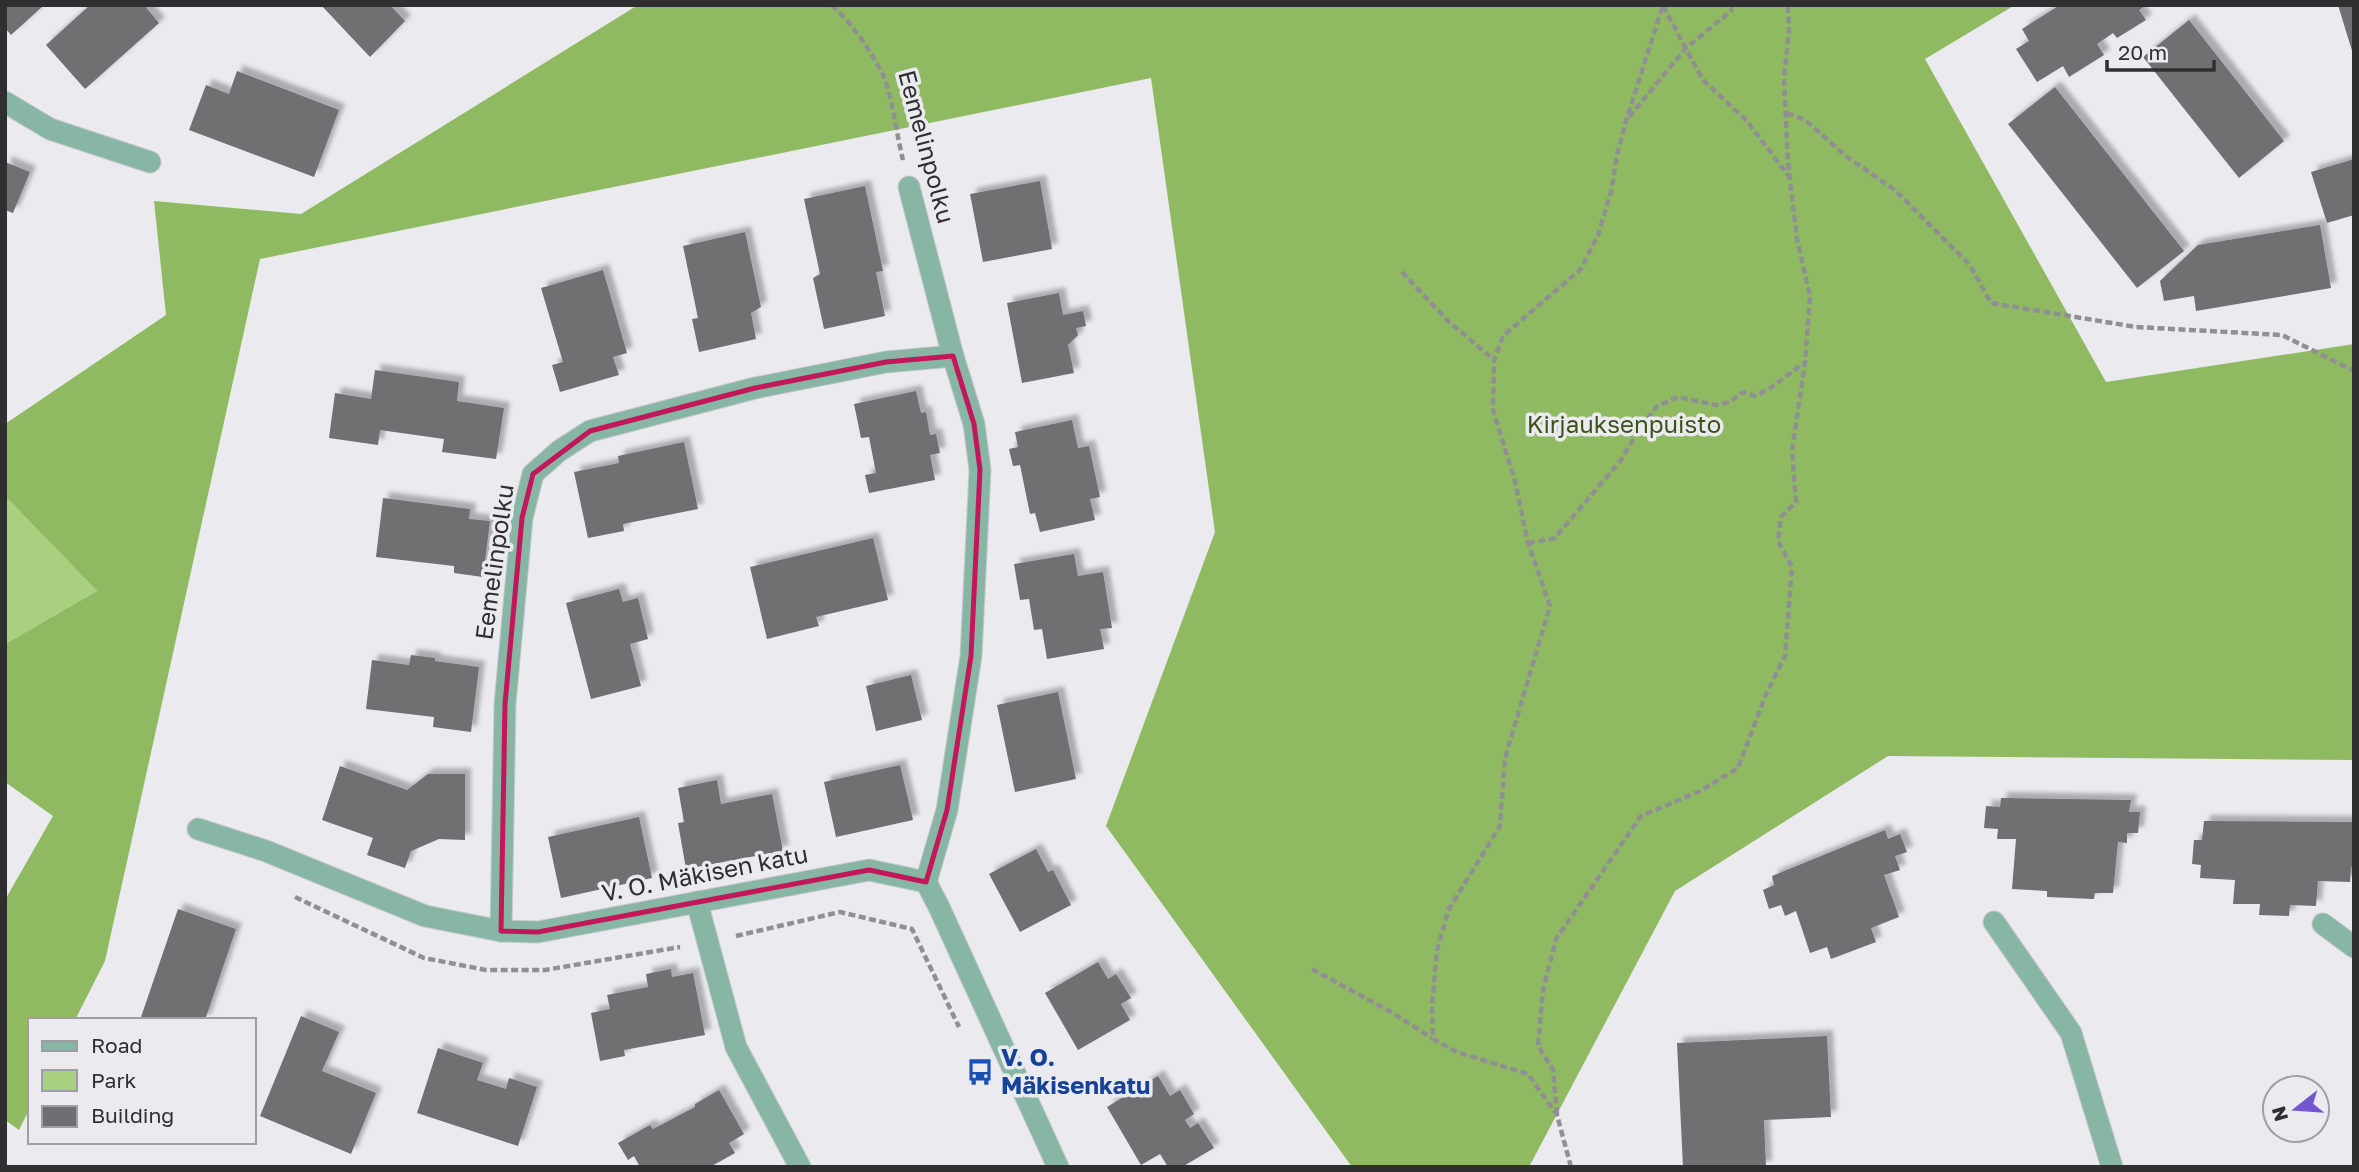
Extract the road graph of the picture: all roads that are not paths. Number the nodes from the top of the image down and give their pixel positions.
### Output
1 (5, 102) edge
2 (150, 162) dead end
3 (909, 187) road end
4 (953, 356) junction
5 (198, 829) dead end
6 (926, 882) junction
7 (697, 902) junction
8 (1994, 922) dead end
9 (2323, 923) dead end
10 (501, 931) junction
11 (2354, 947) edge
12 (800, 1167) edge
13 (1058, 1167) edge
14 (2112, 1167) edge

1 - 2 street
3 - 4 street, Eemelinpolku
4 - 6 street, Eemelinpolku
4 - 10 street, Eemelinpolku
5 - 10 street, V. O. Mäkisen katu
6 - 7 street, V. O. Mäkisen katu
6 - 13 street
7 - 10 street, V. O. Mäkisen katu
7 - 12 street
8 - 14 street
9 - 11 street

